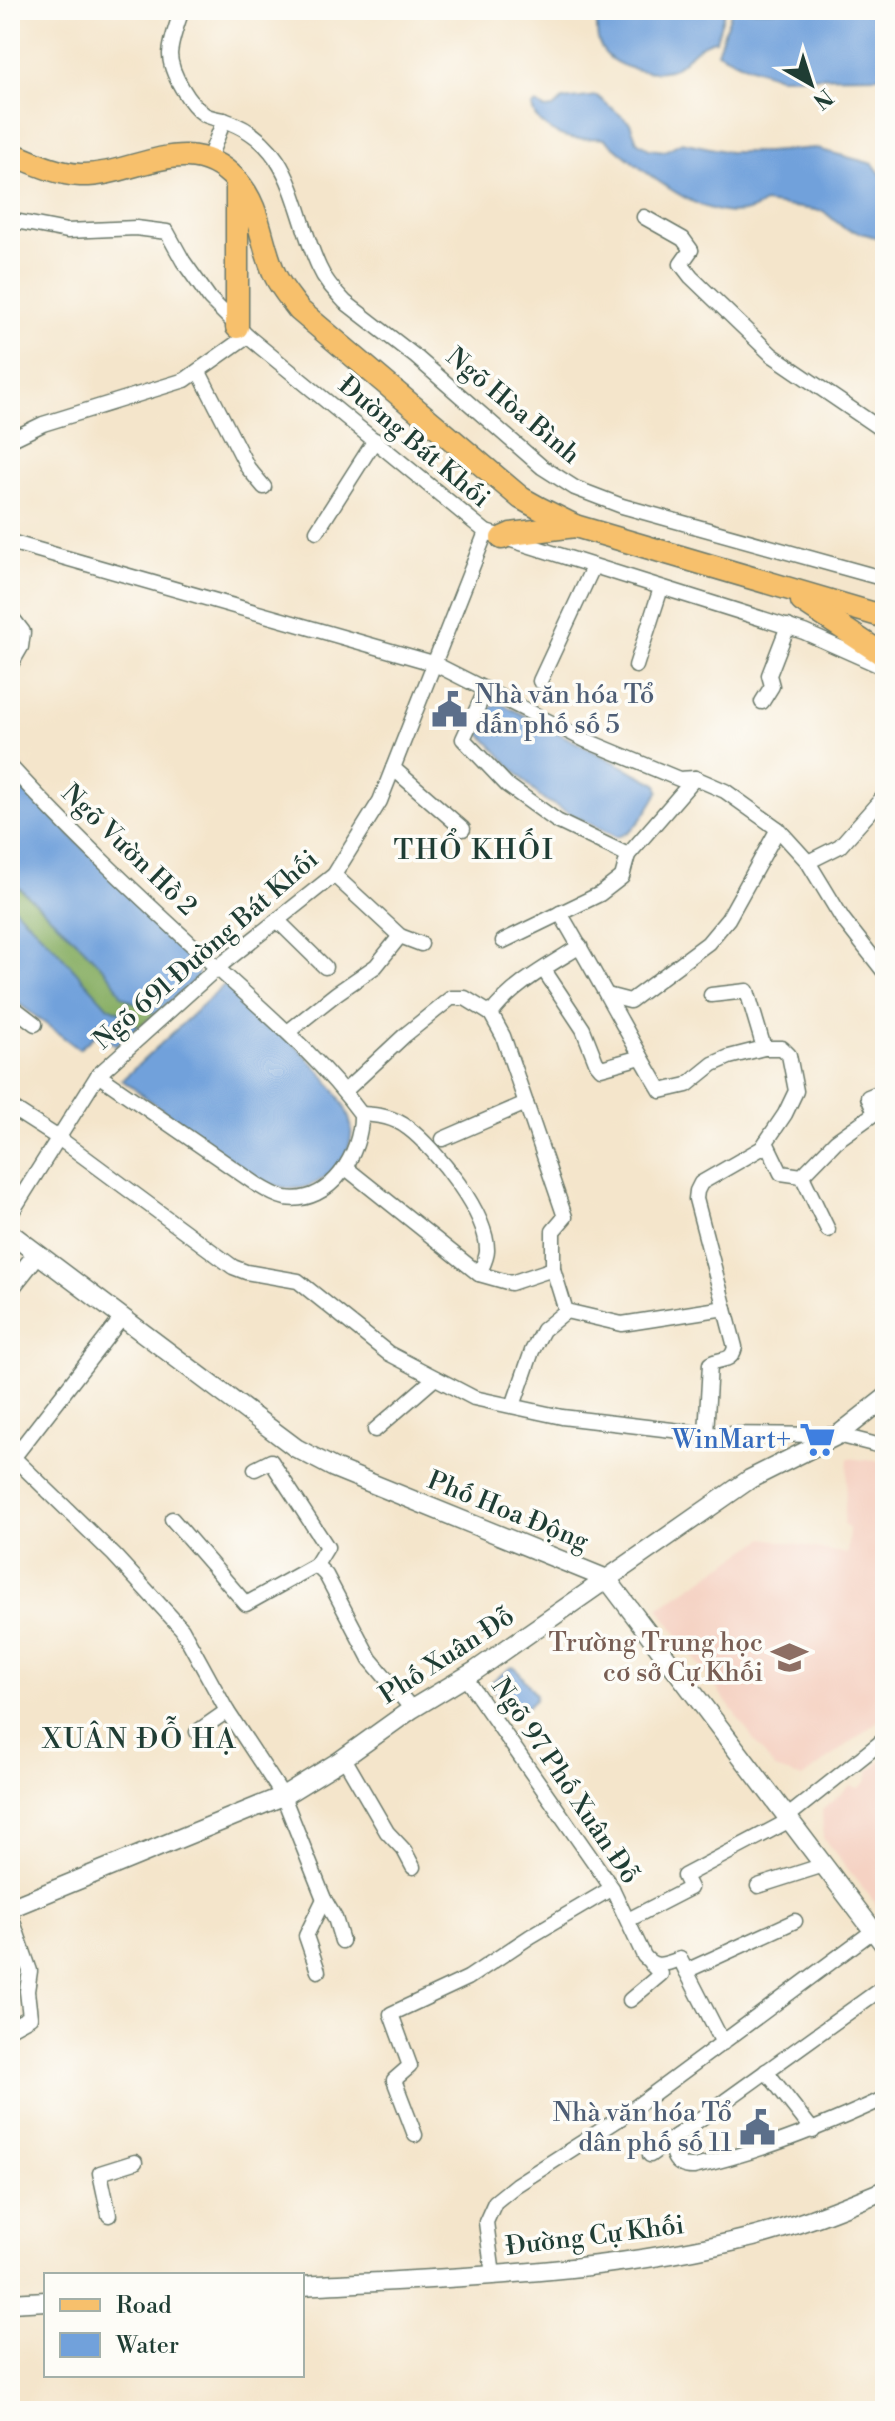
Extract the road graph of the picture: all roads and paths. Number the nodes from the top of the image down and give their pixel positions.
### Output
1 (182, 10) edge
2 (224, 120) junction
3 (15, 158) edge
4 (208, 161) junction
5 (237, 181) junction
6 (644, 217) dead end
7 (10, 220) edge
8 (242, 331) junction
9 (199, 372) junction
10 (885, 432) edge
11 (10, 440) edge
12 (375, 440) junction
13 (264, 487) dead end
14 (575, 526) junction
15 (317, 531) dead end
16 (494, 535) junction
17 (10, 542) edge
18 (593, 567) junction
19 (885, 579) edge
20 (778, 586) junction
21 (661, 588) junction
22 (10, 615) edge
23 (885, 617) edge
24 (788, 626) junction
25 (885, 656) edge
26 (433, 663) junction
27 (10, 666) edge
28 (636, 666) dead end
29 (885, 668) edge
30 (540, 681) dead end
31 (486, 689) junction
32 (762, 702) dead end
33 (10, 766) edge
34 (393, 768) junction
35 (695, 778) junction
36 (885, 795) edge
37 (463, 829) dead end
38 (778, 829) junction
39 (628, 855) junction
40 (808, 862) junction
41 (334, 875) junction
42 (560, 913) junction
43 (277, 920) junction
44 (400, 936) junction
45 (503, 941) dead end
46 (421, 944) dead end
47 (580, 946) junction
48 (883, 966) edge
49 (325, 967) dead end
50 (217, 968) junction
51 (544, 970) junction
52 (607, 995) junction
53 (711, 995) dead end
54 (10, 1005) edge
55 (491, 1014) junction
56 (35, 1024) dead end
57 (289, 1031) junction
58 (764, 1048) junction
59 (641, 1057) junction
60 (98, 1075) junction
61 (885, 1090) edge
62 (345, 1091) junction
63 (526, 1103) junction
64 (10, 1107) edge
65 (361, 1114) junction
66 (60, 1139) junction
67 (443, 1139) dead end
68 (766, 1142) junction
69 (346, 1168) junction
70 (802, 1176) junction
71 (10, 1215) edge
72 (828, 1230) dead end
73 (10, 1233) edge
74 (37, 1254) junction
75 (553, 1269) junction
76 (479, 1274) junction
77 (10, 1288) edge
78 (725, 1308) junction
79 (566, 1311) junction
80 (121, 1319) junction
81 (435, 1378) junction
82 (885, 1398) edge
83 (513, 1406) junction
84 (375, 1430) dead end
85 (706, 1434) junction
86 (838, 1435) junction
87 (885, 1447) edge
88 (12, 1460) edge
89 (255, 1469) dead end
90 (172, 1519) dead end
91 (316, 1565) junction
92 (576, 1567) junction
93 (607, 1579) junction
94 (581, 1598) junction
95 (465, 1677) junction
96 (412, 1709) junction
97 (227, 1711) junction
98 (197, 1732) dead end
99 (885, 1739) edge
100 (344, 1758) junction
101 (283, 1796) junction
102 (788, 1818) junction
103 (824, 1865) junction
104 (413, 1867) dead end
105 (758, 1886) dead end
106 (612, 1888) junction
107 (324, 1899) junction
108 (10, 1910) edge
109 (628, 1920) junction
110 (795, 1921) dead end
111 (879, 1938) edge
112 (342, 1941) dead end
113 (647, 1960) junction
114 (318, 1971) dead end
115 (686, 1971) junction
116 (885, 1986) edge
117 (630, 2000) dead end
118 (10, 2028) edge
119 (723, 2043) junction
120 (766, 2071) junction
121 (885, 2098) edge
122 (813, 2131) junction
123 (415, 2135) dead end
124 (676, 2136) junction
125 (650, 2155) dead end
126 (135, 2162) dead end
127 (885, 2190) edge
128 (109, 2215) dead end
129 (493, 2275) junction
130 (304, 2286) edge
131 (44, 2301) edge
132 (10, 2303) edge

1 - 2 street, Ngõ Hòa Bình
2 - 4 street
2 - 19 street, Ngõ Hòa Bình
3 - 4 main road
4 - 5 main road
5 - 8 main road
5 - 14 main road
6 - 10 street
7 - 8 street, Đường Bát Khối
8 - 9 street
8 - 12 street, Đường Bát Khối
9 - 11 street
9 - 13 street
12 - 15 street
12 - 16 street, Đường Bát Khối
14 - 16 main road
14 - 20 main road
16 - 18 street, Đường Bát Khối
16 - 26 street, Ngõ 691 Đường Bát Khối
17 - 26 street
18 - 21 street, Đường Bát Khối
18 - 30 street
20 - 23 main road
20 - 25 main road
21 - 24 street, Đường Bát Khối
21 - 28 street
22 - 27 street
24 - 29 street, Đường Bát Khối
24 - 32 street
26 - 31 street
26 - 34 street, Ngõ 691 Đường Bát Khối
31 - 35 street
31 - 39 street
33 - 50 street, Ngõ Vườn Hồ 2
34 - 37 street
34 - 41 street, Ngõ 691 Đường Bát Khối
35 - 38 street
35 - 39 street
36 - 40 street
38 - 40 street
38 - 52 street
39 - 42 street
40 - 48 street
41 - 43 street, Ngõ 691 Đường Bát Khối
41 - 44 street
42 - 45 street
42 - 47 street
43 - 49 street
43 - 50 street, Ngõ 691 Đường Bát Khối
44 - 46 street
44 - 57 street
47 - 51 street
47 - 52 street
50 - 57 street, Ngõ Vườn Hồ 2
50 - 60 street, Ngõ 691 Đường Bát Khối
51 - 55 street
51 - 59 street
52 - 59 street
53 - 58 street
54 - 56 street
55 - 62 street
55 - 63 street
57 - 62 street, Ngõ Vườn Hồ 2
58 - 59 street
58 - 68 street
60 - 66 street, Ngõ 691 Đường Bát Khối
60 - 69 street
61 - 70 street
62 - 65 street, Ngõ Vườn Hồ 2
63 - 67 street
63 - 75 street
64 - 66 street
65 - 69 street
65 - 76 street
66 - 71 street, Ngõ 691 Đường Bát Khối
66 - 81 street
68 - 70 street
68 - 78 street
69 - 76 street
70 - 72 street
73 - 74 street, Phố Hoa Động
74 - 77 street
74 - 80 street, Phố Hoa Động
75 - 76 street
75 - 79 street
78 - 79 street
78 - 85 street
79 - 83 street
80 - 88 street
80 - 92 street, Phố Hoa Động
81 - 83 street
81 - 84 street
82 - 86 street, Phố Xuân Đỗ
83 - 85 street
85 - 86 street
86 - 87 street
86 - 93 street, Phố Xuân Đỗ
88 - 97 street
89 - 91 street
90 - 91 street
91 - 96 street
92 - 93 street, Phố Hoa Động
92 - 94 street
93 - 94 street, Phố Xuân Đỗ
93 - 102 street, Phố Hoa Động
94 - 95 street, Phố Xuân Đỗ
95 - 96 street, Phố Xuân Đỗ
95 - 106 street, Ngõ 97 Phố Xuân Đỗ
96 - 100 street, Phố Xuân Đỗ
97 - 98 street
97 - 101 street
99 - 102 street
100 - 101 street, Phố Xuân Đỗ
100 - 104 street
101 - 107 street
101 - 108 street, Phố Xuân Đỗ
102 - 103 street, Phố Hoa Động
102 - 109 street
103 - 105 street
103 - 111 street, Phố Hoa Động
106 - 109 street, Ngõ 97 Phố Xuân Đỗ
106 - 123 street
107 - 112 street
107 - 114 street
108 - 118 street
109 - 113 street, Ngõ 97 Phố Xuân Đỗ
110 - 115 street
111 - 119 street
113 - 115 street
113 - 117 street
115 - 119 street
116 - 120 street
119 - 129 street
120 - 122 street
120 - 124 street
121 - 122 street
122 - 124 street
124 - 125 street
126 - 128 street
127 - 129 street, Đường Cự Khối
129 - 130 street, Đường Cự Khối
131 - 132 street

